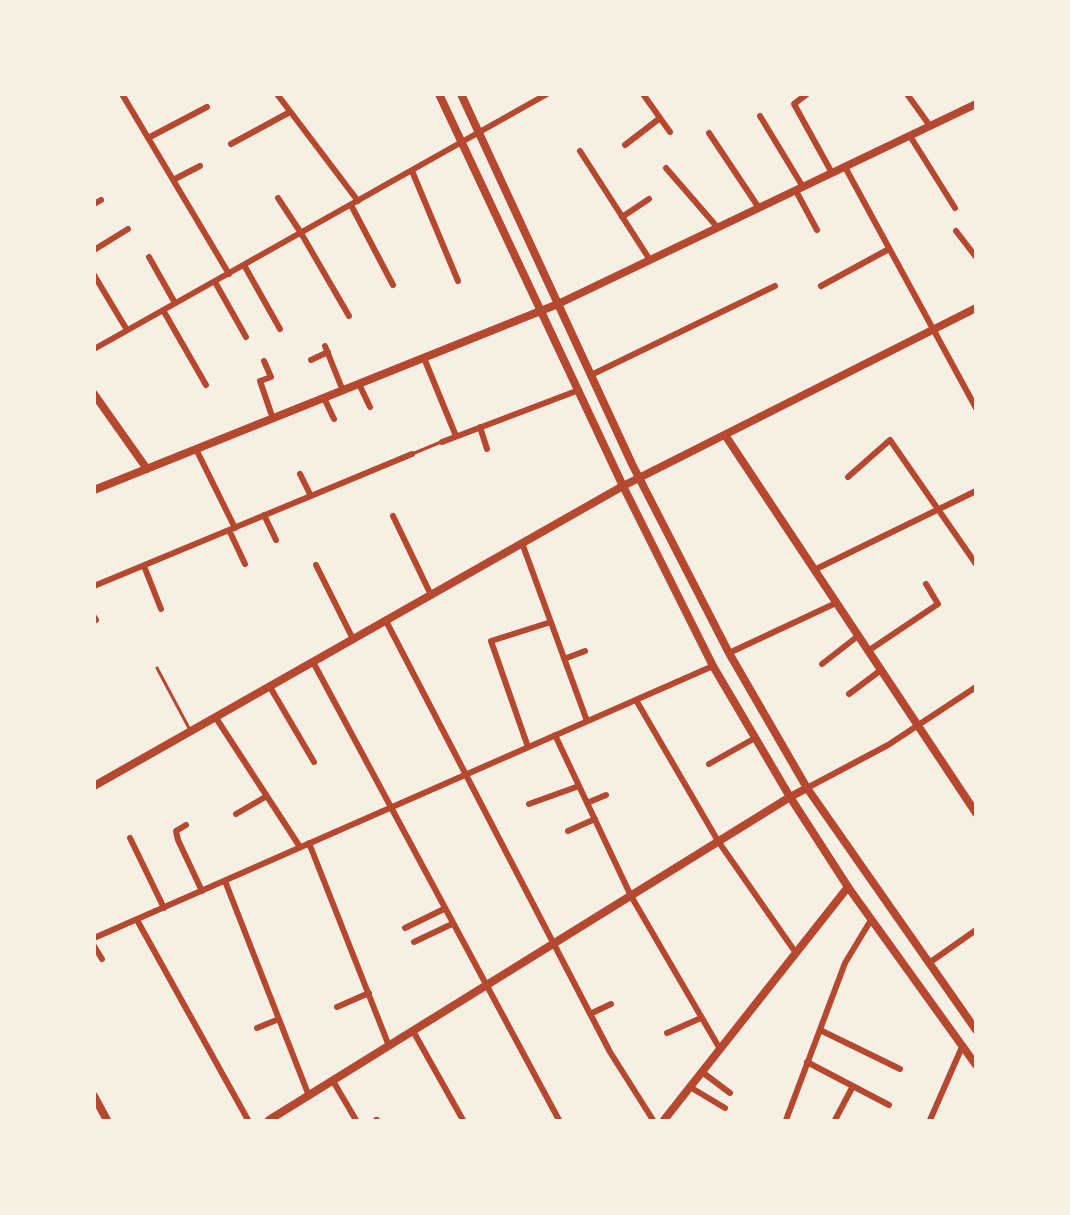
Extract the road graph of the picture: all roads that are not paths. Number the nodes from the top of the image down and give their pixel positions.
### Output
1 (122, 94) edge
2 (277, 94) edge
3 (439, 94) edge
4 (461, 94) edge
5 (547, 94) edge
6 (643, 94) edge
7 (807, 94) edge
8 (907, 94) edge
9 (975, 105) edge
10 (207, 107) dead end
11 (290, 112) junction
12 (760, 116) dead end
13 (660, 118) junction
14 (930, 126) junction
15 (670, 132) dead end
16 (479, 133) junction
17 (709, 133) dead end
18 (910, 136) junction
19 (148, 138) junction
20 (462, 143) junction
21 (231, 144) dead end
22 (625, 145) dead end
23 (580, 151) dead end
24 (200, 166) dead end
25 (845, 167) junction
26 (666, 168) dead end
27 (412, 171) junction
28 (832, 173) junction
29 (173, 180) junction
30 (800, 189) junction
31 (278, 198) dead end
32 (650, 200) dead end
33 (358, 201) junction
34 (351, 205) junction
35 (759, 208) junction
36 (955, 208) dead end
37 (622, 217) junction
38 (718, 228) junction
39 (128, 229) dead end
40 (817, 230) dead end
41 (956, 231) dead end
42 (302, 233) junction
43 (889, 249) junction
44 (94, 250) edge
45 (149, 256) dead end
46 (975, 258) edge
47 (650, 260) junction
48 (244, 265) junction
49 (229, 274) junction
50 (94, 275) edge
51 (458, 281) dead end
52 (215, 282) junction
53 (393, 285) dead end
54 (821, 285) dead end
55 (775, 286) dead end
56 (175, 303) junction
57 (558, 304) junction
58 (975, 308) edge
59 (163, 310) junction
60 (541, 311) junction
61 (349, 316) dead end
62 (280, 329) dead end
63 (127, 330) junction
64 (932, 330) junction
65 (246, 337) dead end
66 (94, 349) edge
67 (424, 358) junction
68 (311, 360) dead end
69 (264, 361) dead end
70 (591, 375) junction
71 (359, 384) junction
72 (206, 385) dead end
73 (579, 390) junction
74 (342, 391) junction
75 (94, 394) edge
76 (324, 398) junction
77 (370, 407) dead end
78 (975, 408) edge
79 (273, 419) junction
80 (334, 419) dead end
81 (480, 427) junction
82 (725, 435) junction
83 (456, 436) junction
84 (442, 442) joint
85 (196, 449) junction
86 (487, 449) dead end
87 (412, 454) joint
88 (147, 469) junction
89 (300, 474) dead end
90 (848, 477) dead end
91 (640, 478) junction
92 (623, 486) junction
93 (94, 490) edge
94 (975, 491) edge
95 (311, 496) junction
96 (940, 509) junction
97 (264, 515) junction
98 (393, 516) dead end
99 (232, 529) junction
100 (276, 540) dead end
101 (522, 543) junction
102 (245, 564) dead end
103 (975, 564) edge
104 (316, 565) dead end
105 (144, 566) junction
106 (814, 570) junction
107 (926, 584) dead end
108 (94, 586) edge
109 (431, 595) junction
110 (836, 603) junction
111 (161, 609) dead end
112 (386, 621) junction
113 (551, 622) junction
114 (858, 636) junction
115 (353, 639) junction
116 (585, 651) dead end
117 (868, 651) junction
118 (729, 653) junction
119 (564, 659) junction
120 (313, 662) junction
121 (822, 664) dead end
122 (713, 666) junction
123 (158, 669) dead end
124 (881, 670) junction
125 (270, 687) junction
126 (975, 687) edge
127 (849, 694) dead end
128 (636, 700) junction
129 (216, 718) junction
130 (587, 721) junction
131 (918, 726) junction
132 (191, 732) junction
133 (555, 735) junction
134 (755, 738) junction
135 (528, 747) junction
136 (314, 762) dead end
137 (709, 764) dead end
138 (465, 775) junction
139 (94, 786) edge
140 (579, 786) junction
141 (807, 789) junction
142 (606, 795) dead end
143 (267, 796) junction
144 (790, 797) junction
145 (587, 803) junction
146 (529, 804) dead end
147 (389, 808) junction
148 (975, 813) edge
149 (236, 814) dead end
150 (595, 819) junction
151 (186, 825) dead end
152 (568, 831) dead end
153 (130, 838) dead end
154 (718, 842) junction
155 (309, 843) junction
156 (300, 848) junction
157 (225, 881) junction
158 (848, 887) junction
159 (202, 891) junction
160 (631, 896) junction
161 (164, 908) junction
162 (444, 909) junction
163 (136, 920) junction
164 (871, 920) junction
165 (452, 924) junction
166 (405, 928) dead end
167 (975, 930) edge
168 (94, 938) edge
169 (414, 942) dead end
170 (553, 944) junction
171 (94, 946) edge
172 (796, 953) junction
173 (102, 960) dead end
174 (928, 963) junction
175 (485, 986) junction
176 (369, 993) junction
177 (610, 1004) dead end
178 (337, 1007) dead end
179 (590, 1014) junction
180 (702, 1018) junction
181 (279, 1019) junction
182 (257, 1028) dead end
183 (819, 1030) junction
184 (975, 1030) edge
185 (413, 1031) junction
186 (667, 1033) dead end
187 (389, 1046) junction
188 (962, 1047) junction
189 (720, 1049) junction
190 (807, 1062) junction
191 (975, 1065) edge
192 (900, 1070) dead end
193 (702, 1072) junction
194 (333, 1081) junction
195 (853, 1086) junction
196 (690, 1087) junction
197 (730, 1093) dead end
198 (94, 1096) edge
199 (309, 1096) junction
200 (889, 1105) dead end
201 (725, 1108) dead end
202 (107, 1120) edge
203 (248, 1120) edge
204 (270, 1120) edge
205 (356, 1120) edge
206 (463, 1120) edge
207 (559, 1120) edge
208 (653, 1120) edge
209 (664, 1120) edge
210 (786, 1120) edge
211 (835, 1120) edge
212 (930, 1120) edge

1 - 19 street
2 - 11 street
3 - 20 main road
4 - 16 main road
5 - 16 street
6 - 13 street
7 - 28 street
8 - 14 street
9 - 14 street
10 - 19 street
11 - 21 street
11 - 33 street
12 - 30 street
13 - 15 street
13 - 22 street
14 - 18 street
16 - 20 street
16 - 57 main road
17 - 35 street
18 - 25 street
18 - 36 street
19 - 29 street
20 - 27 street
20 - 60 main road
23 - 37 street
24 - 29 street
25 - 28 street
25 - 43 street
26 - 38 street
27 - 33 street
27 - 51 street
28 - 30 street
29 - 49 street
30 - 35 street
30 - 40 street
31 - 42 street
32 - 37 street
33 - 34 street
34 - 42 street
34 - 53 street
35 - 38 street
37 - 47 street
38 - 47 street
39 - 44 street
41 - 46 street
42 - 48 street
42 - 61 street
43 - 54 street
43 - 64 street
45 - 56 street
47 - 57 street
48 - 49 street
48 - 62 street
49 - 52 street
50 - 63 street
52 - 56 street
52 - 65 street
55 - 70 street
56 - 59 street
57 - 60 street
57 - 70 main road
58 - 64 street
59 - 63 street
59 - 72 street
60 - 67 street
60 - 73 main road
63 - 66 street
64 - 78 street
64 - 82 street
67 - 71 street
67 - 83 street
68 - 74 street
69 - 79 street
70 - 91 main road
71 - 74 street
71 - 77 street
73 - 81 street
73 - 92 main road
74 - 76 street
75 - 88 street
76 - 79 street
76 - 80 street
79 - 85 street
81 - 83 street
81 - 86 street
82 - 91 street
82 - 106 street
83 - 84 street
84 - 87 lane
85 - 88 street
85 - 99 street
87 - 95 street
88 - 93 street
89 - 95 street
90 - 96 street
91 - 92 street
91 - 118 main road
92 - 101 street
92 - 122 main road
94 - 96 street
95 - 97 street
96 - 103 street
96 - 106 street
97 - 99 street
97 - 100 street
98 - 109 street
99 - 102 street
99 - 105 street
101 - 109 street
101 - 113 street
104 - 115 street
105 - 108 street
105 - 111 street
106 - 110 street
107 - 117 street
109 - 112 street
110 - 114 street
110 - 118 street
112 - 115 street
112 - 138 street
113 - 119 street
113 - 135 street
114 - 117 street
114 - 121 street
115 - 120 street
116 - 119 street
117 - 124 street
118 - 141 main road
119 - 130 street
120 - 125 street
120 - 147 street
122 - 128 street
122 - 134 main road
123 - 132 lane
124 - 127 street
124 - 131 street
125 - 129 street
125 - 136 street
126 - 131 street
128 - 130 street
128 - 154 street
129 - 132 street
129 - 143 street
130 - 133 street
131 - 141 street
131 - 148 street
132 - 139 street
133 - 135 street
133 - 140 street
134 - 137 street
134 - 144 main road
135 - 138 street
138 - 147 street
138 - 170 street
140 - 145 street
140 - 146 street
141 - 144 main road
141 - 174 main road
142 - 145 street
143 - 149 street
143 - 156 street
144 - 154 street
144 - 158 main road
145 - 150 street
147 - 155 street
147 - 162 street
150 - 152 street
150 - 160 street
151 - 159 street
153 - 161 street
154 - 160 street
154 - 172 street
155 - 156 street
155 - 176 street
156 - 157 street
157 - 159 street
157 - 181 street
158 - 164 main road
158 - 172 street
159 - 161 street
160 - 170 street
160 - 180 street
161 - 163 street
162 - 165 street
162 - 166 street
163 - 168 street
163 - 203 street
164 - 183 street
164 - 188 main road
165 - 169 street
165 - 175 street
167 - 174 street
170 - 175 street
170 - 179 street
171 - 173 street
172 - 189 street
174 - 184 main road
175 - 185 street
175 - 207 street
176 - 178 street
176 - 187 street
177 - 179 street
179 - 208 street
180 - 186 street
180 - 189 street
181 - 182 street
181 - 199 street
183 - 190 street
183 - 192 street
185 - 187 street
185 - 206 street
187 - 194 street
188 - 191 main road
188 - 212 street
189 - 193 street
190 - 195 street
190 - 210 street
193 - 196 street
193 - 197 street
194 - 199 street
194 - 205 street
195 - 200 street
195 - 211 street
196 - 201 street
196 - 209 street
198 - 202 street
199 - 204 street

